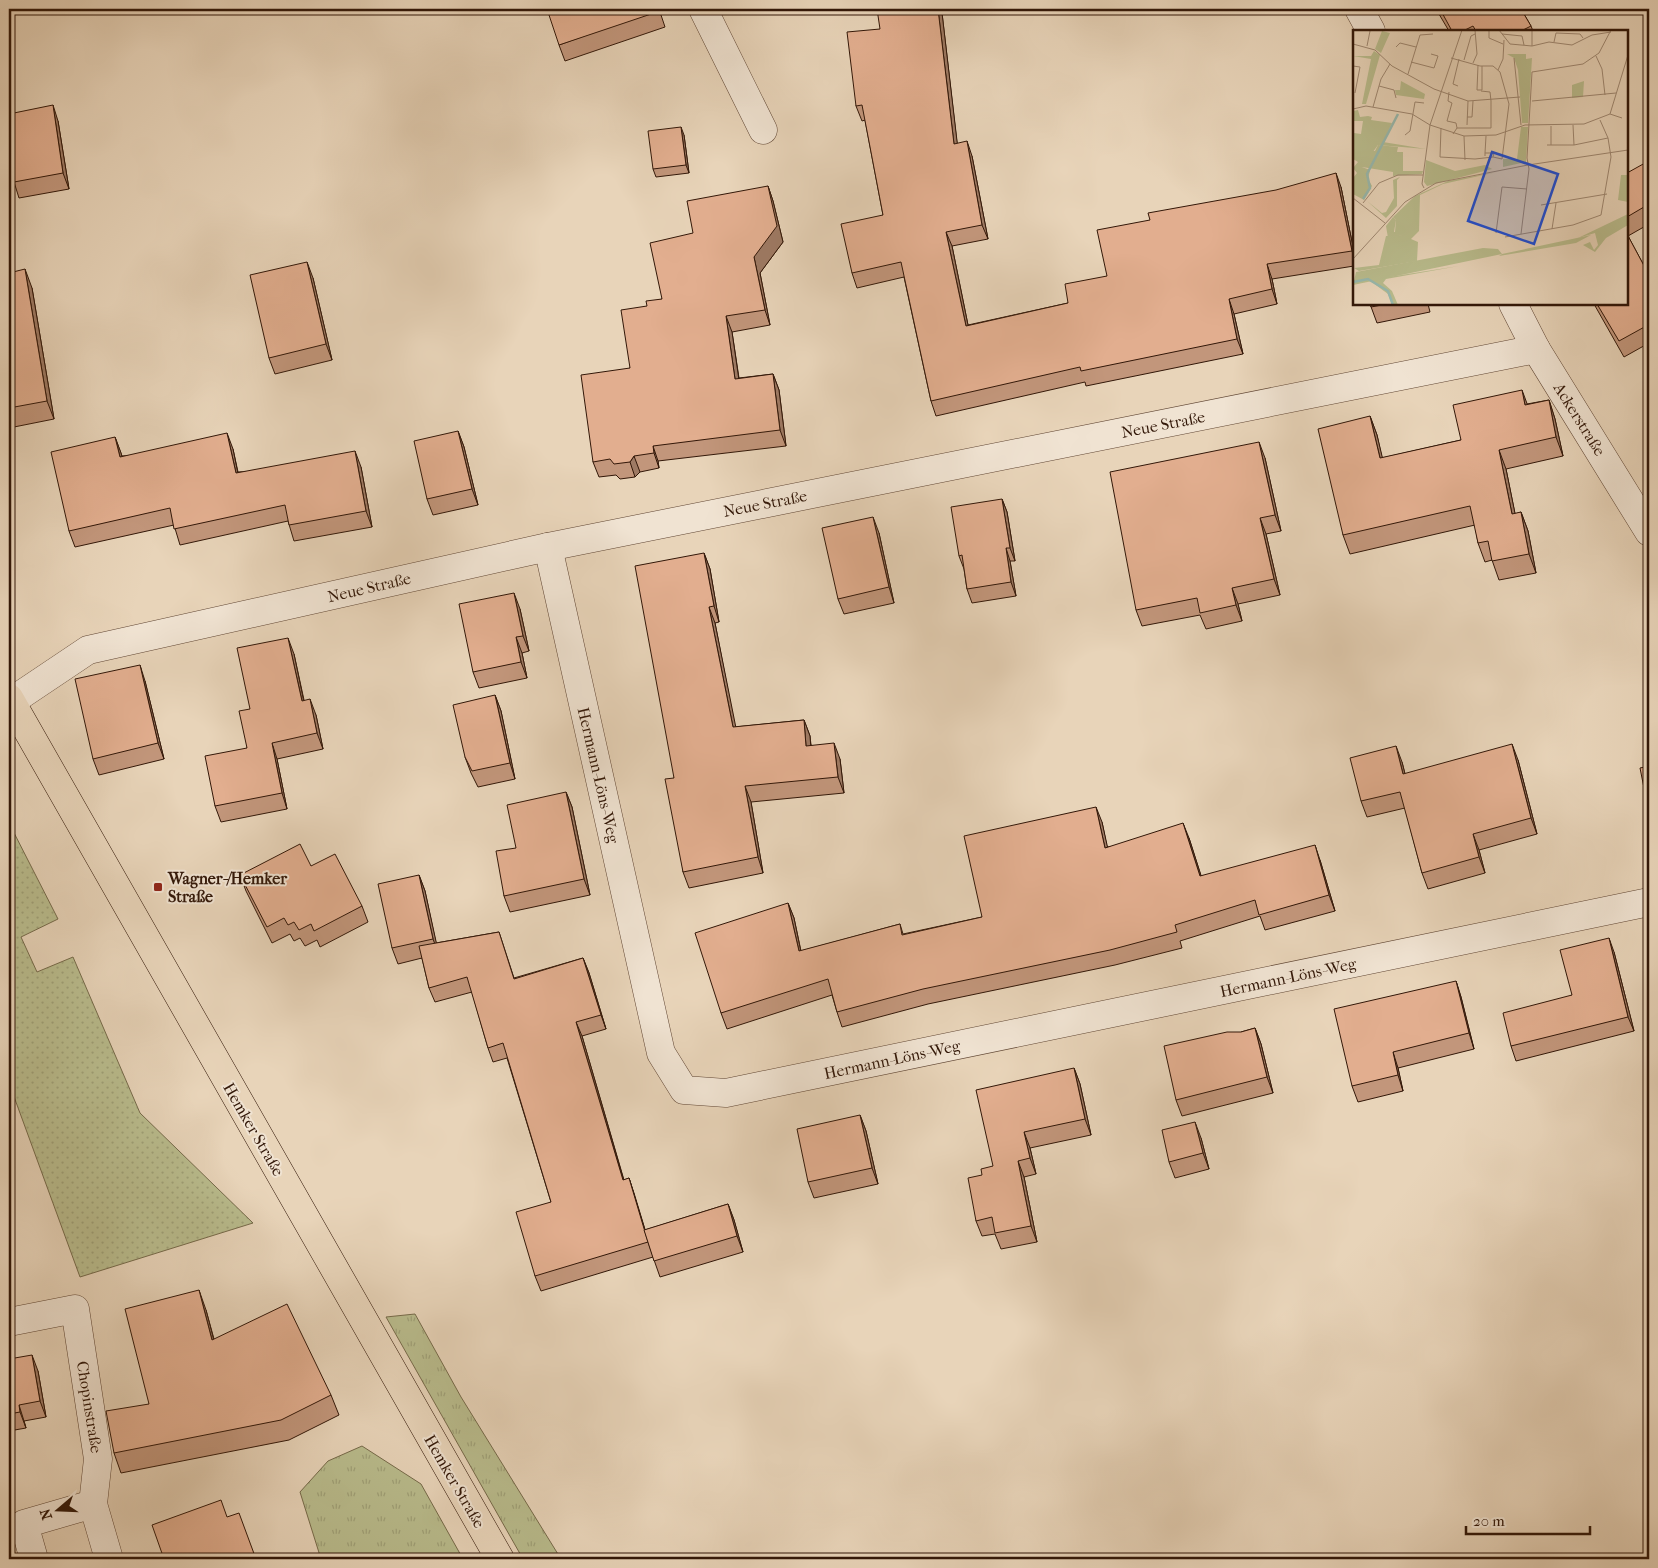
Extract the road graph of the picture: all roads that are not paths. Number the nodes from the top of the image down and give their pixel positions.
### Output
1 (703, 9) edge
2 (1359, 9) edge
3 (1370, 30) edge
4 (764, 130) dead end
5 (1514, 305) edge
6 (1536, 349) junction
7 (1649, 532) edge
8 (548, 547) junction
9 (9, 701) edge
10 (1649, 902) edge
11 (9, 1322) edge
12 (93, 1504) junction
13 (34, 1559) edge
14 (109, 1559) edge
15 (500, 1559) edge

1 - 4 street
2 - 3 street
5 - 6 street, Ackerstraße
6 - 7 street, Ackerstraße
6 - 8 street, Neue Straße
8 - 9 street, Neue Straße
8 - 10 street, Hermann-Löns-Weg
9 - 15 main road, Hemker Straße
11 - 12 street, Chopinstraße
12 - 13 street
12 - 14 street, Chopinstraße

